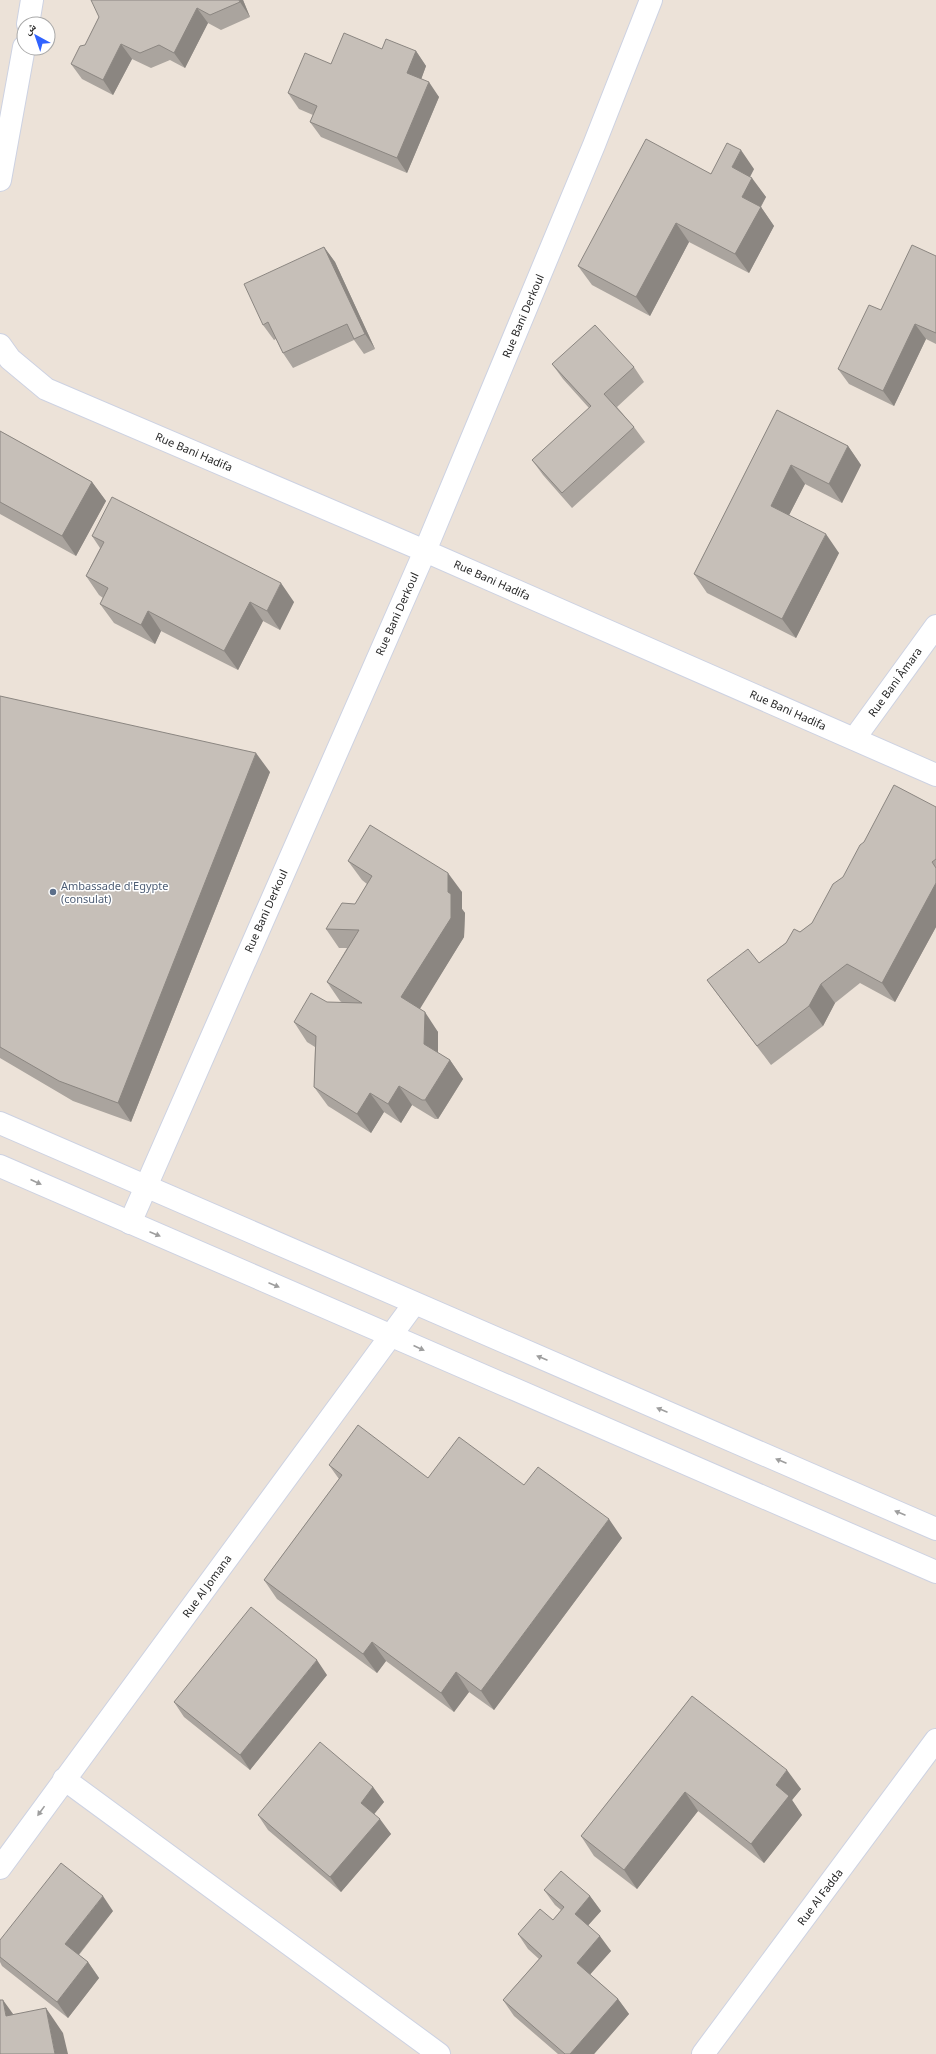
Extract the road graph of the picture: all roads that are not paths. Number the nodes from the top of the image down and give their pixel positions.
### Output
1 (32, 0) edge
2 (651, 0) edge
3 (29, 16) edge
4 (22, 56) edge
5 (0, 180) edge
6 (0, 345) edge
7 (425, 551) junction
8 (936, 626) edge
9 (854, 738) junction
10 (936, 775) edge
11 (0, 1123) edge
12 (0, 1166) edge
13 (146, 1187) junction
14 (130, 1223) junction
15 (414, 1304) junction
16 (391, 1336) junction
17 (936, 1528) edge
18 (936, 1572) edge
19 (936, 1740) edge
20 (64, 1779) junction
21 (0, 1868) edge
22 (439, 2054) edge
23 (703, 2054) edge

1 - 3 street
2 - 7 street, Rue Bani Derkoul
4 - 5 street
6 - 7 street, Rue Bani Hadifa
7 - 9 street, Rue Bani Hadifa
7 - 13 street, Rue Bani Derkoul
8 - 9 street, Rue Bani Âmara
9 - 10 street, Rue Bani Hadifa
11 - 13 street
12 -> 14 street
13 - 14 street, Rue Bani Derkoul
13 - 15 street
14 -> 16 street
15 - 16 street, Rue Al Jomana
17 -> 15 street
16 -> 18 street
16 - 20 street, Rue Al Jomana
19 - 23 street, Rue Al Fadda
20 -> 21 street, Rue Al Jomana
20 - 22 street

